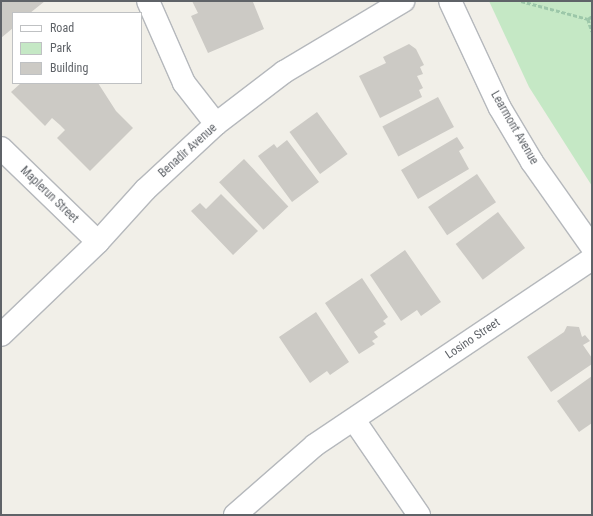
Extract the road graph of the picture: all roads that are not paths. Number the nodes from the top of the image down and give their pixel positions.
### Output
1 (148, 1) edge
2 (403, 1) edge
3 (450, 1) edge
4 (216, 124) junction
5 (1, 148) edge
6 (98, 242) junction
7 (592, 247) edge
8 (592, 259) edge
9 (1, 335) edge
10 (354, 420) junction
11 (235, 515) edge
12 (419, 515) edge

1 - 4 street
2 - 4 street, Benadir Avenue
3 - 7 street, Learmont Avenue
4 - 6 street, Benadir Avenue
5 - 6 street, Maplerun Street
6 - 9 street, Benadir Avenue
8 - 10 street, Losino Street
10 - 11 street, Losino Street
10 - 12 street

